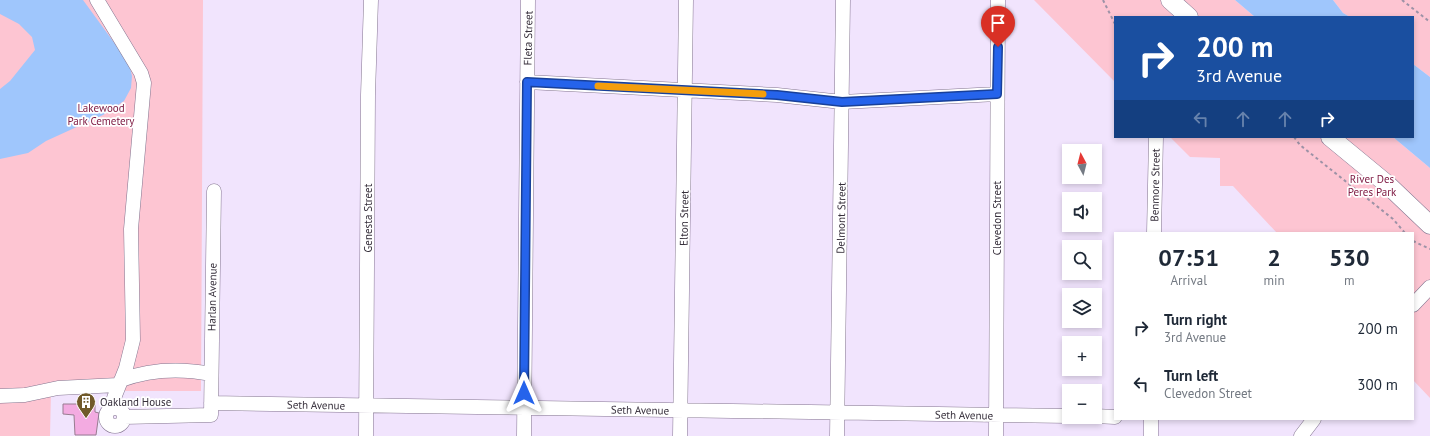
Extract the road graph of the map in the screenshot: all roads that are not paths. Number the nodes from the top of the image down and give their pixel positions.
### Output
1 (97, 0) edge
2 (371, 0) edge
3 (528, 0) edge
4 (686, 0) edge
5 (843, 0) edge
6 (998, 0) edge
7 (1170, 0) edge
8 (1188, 16) edge
9 (527, 82) junction
10 (686, 91) junction
11 (997, 94) junction
12 (842, 102) junction
13 (1156, 138) edge
14 (1331, 138) edge
15 (214, 191) dead end
16 (1430, 225) edge
17 (1154, 232) edge
18 (1430, 286) edge
19 (1414, 303) edge
20 (211, 374) junction
21 (119, 383) junction
22 (0, 396) edge
23 (211, 403) junction
24 (367, 406) junction
25 (524, 408) junction
26 (680, 411) junction
27 (838, 414) junction
28 (996, 415) junction
29 (1062, 416) edge
30 (1102, 416) edge
31 (1114, 417) edge
32 (1151, 420) edge
33 (1313, 420) edge
34 (366, 436) edge
35 (524, 436) edge
36 (680, 436) edge
37 (837, 436) edge
38 (996, 436) edge
39 (1151, 436) edge
40 (1301, 436) edge

1 - 21 street
2 - 24 street, Genesta Street
3 - 9 street, Fleta Street
4 - 10 street, Elton Street
5 - 12 street, Delmont Street
6 - 11 street, Clevedon Street
7 - 8 main road
9 - 10 street
9 - 25 street, Fleta Street
10 - 12 street
10 - 26 street, Elton Street
11 - 12 street
11 - 28 street, Clevedon Street
12 - 27 street, Delmont Street
13 - 17 street, Benmore Street
14 - 16 main road
15 - 20 street, Harlan Avenue
18 - 19 street
20 - 21 street
20 - 23 street, Harlan Avenue
21 - 22 street
21 - 23 street
23 - 24 street, Seth Avenue
24 - 25 street, Seth Avenue
24 - 34 street, Genesta Street
25 - 26 street, Seth Avenue
25 - 35 street, Fleta Street
26 - 27 street, Seth Avenue
26 - 36 street, Elton Street
27 - 28 street, Seth Avenue
27 - 37 street, Delmont Street
28 - 29 street, Seth Avenue
28 - 38 street, Clevedon Street
30 - 31 street
32 - 39 street
33 - 40 street

